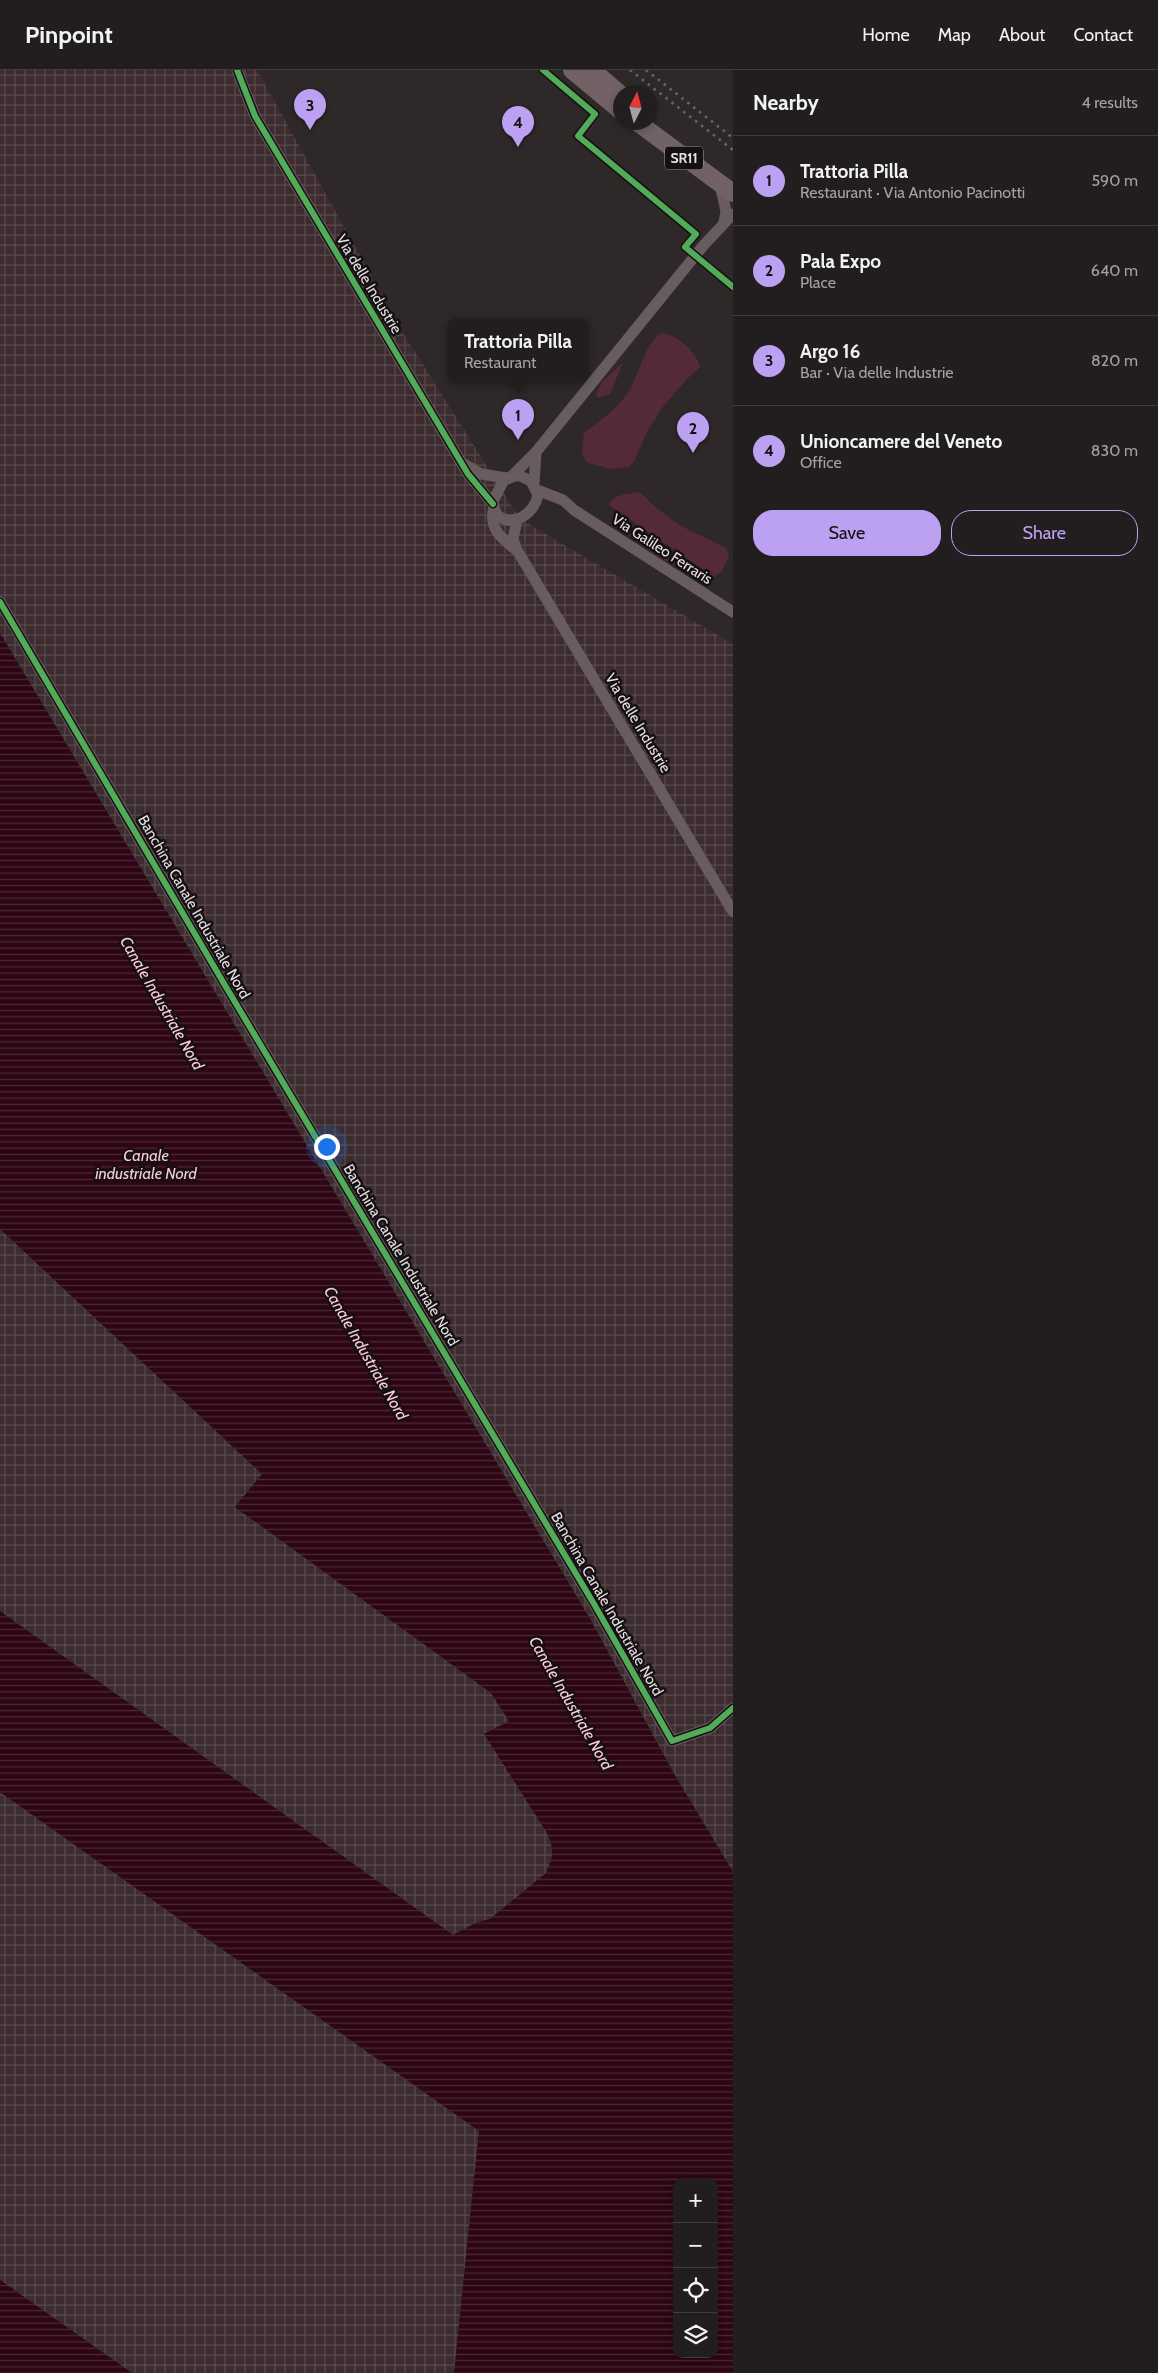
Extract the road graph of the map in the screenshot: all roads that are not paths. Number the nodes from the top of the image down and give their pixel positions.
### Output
1 (236, 70) edge
2 (572, 70) edge
3 (592, 70) edge
4 (613, 88) edge
5 (613, 104) edge
6 (658, 125) edge
7 (648, 130) edge
8 (728, 186) edge
9 (728, 221) edge
10 (536, 452) junction
11 (459, 459) junction
12 (510, 477) junction
13 (536, 487) junction
14 (535, 505) junction
15 (493, 506) junction
16 (574, 510) junction
17 (517, 520) junction
18 (517, 550) junction
19 (0, 602) edge
20 (733, 612) edge
21 (733, 912) edge
22 (733, 1708) edge

1 - 11 street, Via delle Industrie
2 - 5 highway
3 - 4 highway
6 - 8 highway, SR11
7 - 8 highway, SR11
8 - 9 street
9 - 10 street
10 - 12 street
10 - 13 street
11 - 12 street, Via delle Industrie
11 - 15 street, Via delle Industrie
12 - 13 street
12 - 15 street
13 - 14 street
13 - 16 street, Via Galileo Ferraris
14 - 16 street, Via Galileo Ferraris
14 - 17 street
15 - 17 street
15 - 18 street, Via delle Industrie
16 - 20 street, Via Galileo Ferraris
17 - 18 street, Via delle Industrie
18 - 21 street, Via delle Industrie
19 - 22 street, Banchina Canale Industriale Nord

